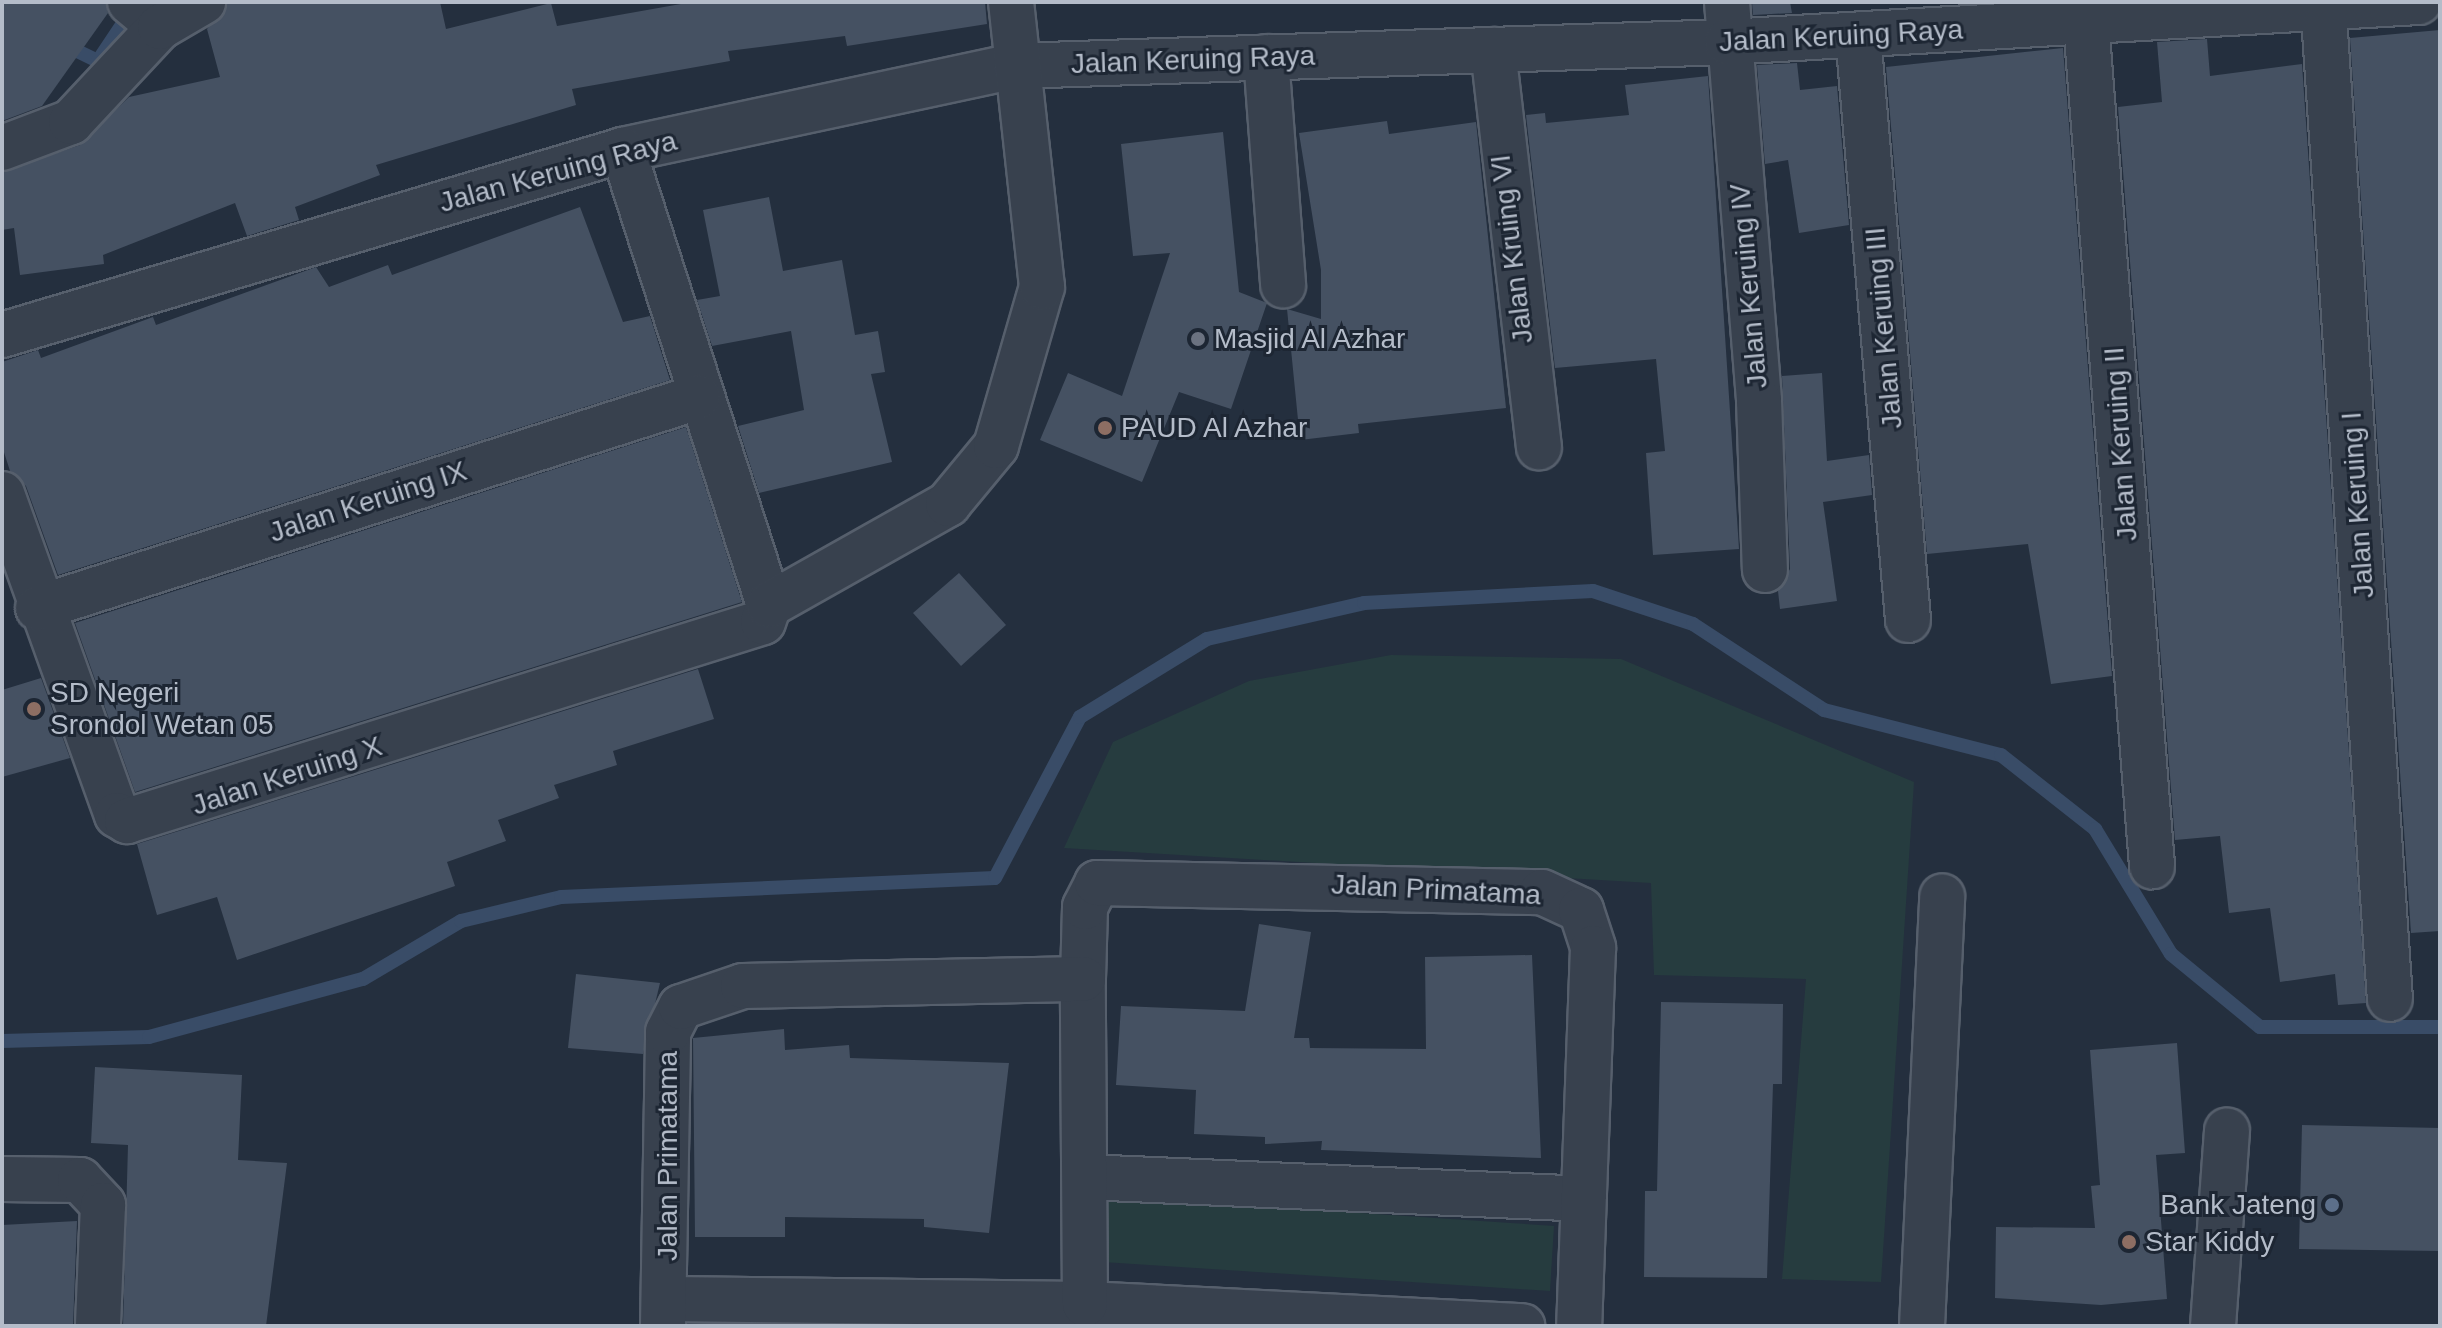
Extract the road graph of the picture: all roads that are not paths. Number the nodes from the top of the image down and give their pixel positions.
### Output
1 (203, 2) edge
2 (1011, 2) edge
3 (2419, 2) edge
4 (2323, 7) edge
5 (146, 16) edge
6 (1727, 22) edge
7 (2086, 23) junction
8 (1858, 35) junction
9 (1493, 50) junction
10 (1266, 57) junction
11 (1016, 66) junction
12 (2, 148) edge
13 (623, 150) junction
14 (1283, 285) dead end
15 (2, 335) edge
16 (698, 397) junction
17 (1539, 447) dead end
18 (2, 494) edge
19 (1765, 570) dead end
20 (769, 605) junction
21 (38, 608) junction
22 (1908, 620) dead end
23 (2152, 866) dead end
24 (1942, 896) dead end
25 (1083, 979) junction
26 (2390, 999) dead end
27 (2227, 1130) dead end
28 (1085, 1177) junction
29 (2, 1179) edge
30 (1584, 1199) junction
31 (1099, 1311) edge
32 (666, 1312) edge
33 (98, 1326) edge
34 (1522, 1326) edge
35 (1579, 1326) edge
36 (1922, 1326) edge
37 (2213, 1326) edge

1 - 5 street
2 - 11 street
3 - 4 street, Jalan Keruing Raya
4 - 7 street, Jalan Keruing Raya
4 - 26 street, Jalan Keruing I
5 - 12 street
6 - 8 street, Jalan Keruing Raya
6 - 9 street, Jalan Keruing Raya
6 - 19 street, Jalan Keruing IV
7 - 8 street, Jalan Keruing Raya
7 - 23 street, Jalan Keruing II
8 - 22 street, Jalan Keruing III
9 - 10 street, Jalan Keruing Raya
9 - 17 street, Jalan Kruing VI
10 - 11 street, Jalan Keruing Raya
10 - 14 street
11 - 13 street, Jalan Keruing Raya
11 - 20 street
13 - 15 street, Jalan Keruing Raya
13 - 16 street
16 - 20 street
16 - 21 street, Jalan Keruing IX
18 - 21 street, Jalan Keruing X
20 - 21 street, Jalan Keruing X
24 - 36 street
25 - 28 street, Jalan Primatama
25 - 30 street, Jalan Primatama
25 - 32 street, Jalan Primatama
27 - 37 street
28 - 30 street
28 - 31 street, Jalan Primatama
29 - 33 street
30 - 35 street, Jalan Primatama
31 - 32 street, Jalan Primatama
31 - 34 street, Jalan Primatama

